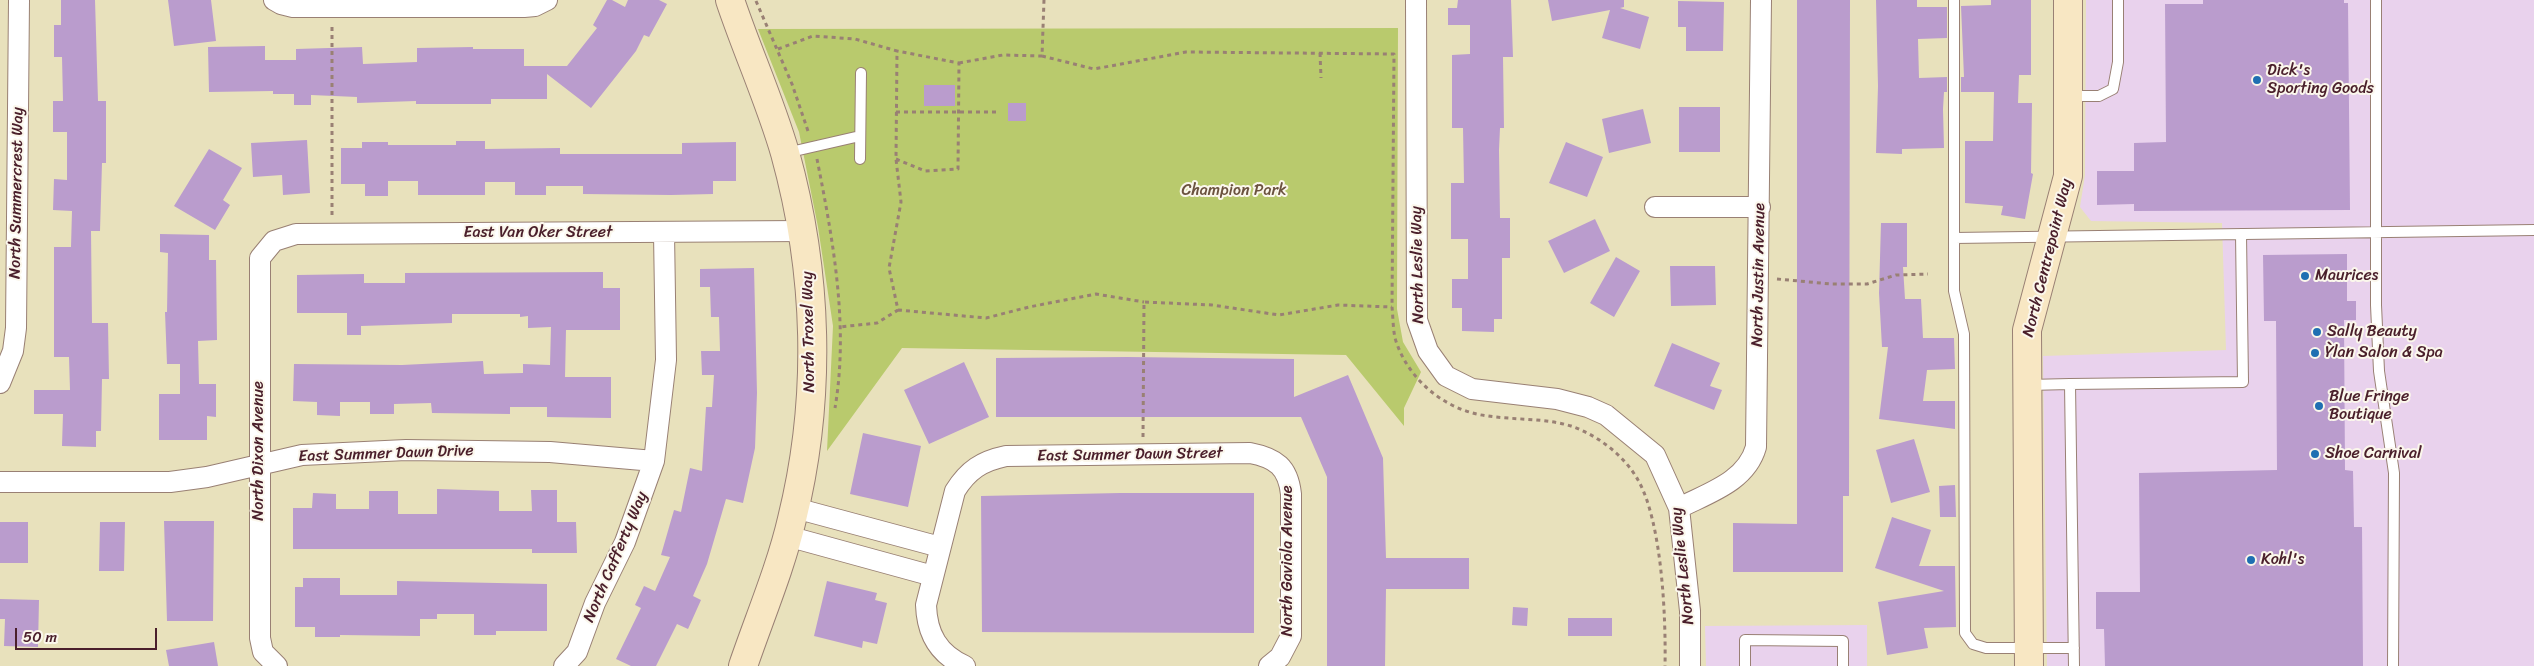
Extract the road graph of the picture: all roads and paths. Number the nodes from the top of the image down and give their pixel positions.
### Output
1 (20, 0) edge
2 (274, 0) edge
3 (547, 0) edge
4 (730, 0) edge
5 (1044, 0) edge
6 (1416, 0) edge
7 (1761, 0) edge
8 (1954, 0) edge
9 (2068, 0) edge
10 (2118, 0) edge
11 (2376, 0) edge
12 (332, 20) dead end
13 (778, 49) dead end
14 (897, 51) junction
15 (1320, 53) dead end
16 (959, 62) junction
17 (861, 73) dead end
18 (1321, 78) dead end
19 (2068, 96) junction
20 (896, 112) junction
21 (958, 112) junction
22 (999, 112) dead end
23 (860, 136) junction
24 (785, 153) junction
25 (860, 159) dead end
26 (896, 159) junction
27 (1655, 207) dead end
28 (1760, 207) junction
29 (332, 221) dead end
30 (2534, 230) edge
31 (804, 231) junction
32 (2377, 231) junction
33 (664, 232) junction
34 (2241, 234) junction
35 (2053, 237) junction
36 (1954, 238) junction
37 (274, 241) joint
38 (1928, 274) dead end
39 (1759, 280) junction
40 (1144, 302) junction
41 (1392, 307) dead end
42 (898, 310) junction
43 (839, 327) dead end
44 (0, 383) edge
45 (2070, 384) junction
46 (2026, 385) junction
47 (1143, 455) junction
48 (654, 461) junction
49 (258, 464) junction
50 (1280, 465) joint
51 (0, 482) edge
52 (795, 508) junction
53 (1679, 508) junction
54 (787, 536) junction
55 (940, 548) junction
56 (933, 576) junction
57 (2074, 648) junction
58 (2029, 657) edge
59 (1275, 662) edge
60 (274, 665) edge
61 (564, 666) edge
62 (743, 666) edge
63 (965, 666) edge
64 (1690, 666) edge
65 (1745, 666) edge
66 (1843, 666) edge
67 (2074, 666) edge
68 (2393, 666) edge

1 - 44 street, North Summercrest Way
2 - 3 street
4 - 24 street, North Troxel Way
5 - 16 path
6 - 53 street, North Leslie Way
7 - 28 street, North Justin Avenue
8 - 36 lane
9 - 19 street, North Centrepoint Way
10 - 19 lane
11 - 32 lane
12 - 29 path
13 - 14 path
14 - 16 path
14 - 20 path
15 - 18 path
16 - 21 path
17 - 23 lane
19 - 35 street, North Centrepoint Way
20 - 21 path
20 - 26 path
21 - 22 path
21 - 26 path
23 - 24 lane
23 - 25 lane
24 - 31 street, North Troxel Way
26 - 42 path
27 - 28 street
28 - 39 street, North Justin Avenue
30 - 32 lane
31 - 33 street, East Van Oker Street
31 - 52 street, North Troxel Way
32 - 34 lane
32 - 68 lane
33 - 37 street, East Van Oker Street
33 - 48 street, North Cafferty Way
34 - 35 lane
34 - 45 lane
35 - 36 lane
35 - 46 street, North Centrepoint Way
36 - 58 lane
37 - 49 street, North Dixon Avenue
38 - 39 path
39 - 53 street, North Justin Avenue
40 - 41 path
40 - 42 path
40 - 47 path
42 - 43 path
45 - 46 lane
45 - 57 lane
46 - 58 street, North Centrepoint Way
47 - 50 street, East Summer Dawn Street
47 - 55 street, East Summer Dawn Street
48 - 49 street, East Summer Dawn Drive
48 - 61 street, North Cafferty Way
49 - 51 street, East Summer Dawn Drive
49 - 60 street, North Dixon Avenue
50 - 59 street, North Gaviola Avenue
52 - 54 street, North Troxel Way
52 - 55 street
53 - 64 street, North Leslie Way
54 - 56 street
54 - 62 street, North Troxel Way
55 - 56 street
56 - 63 street
57 - 58 lane
57 - 67 lane
65 - 66 lane

